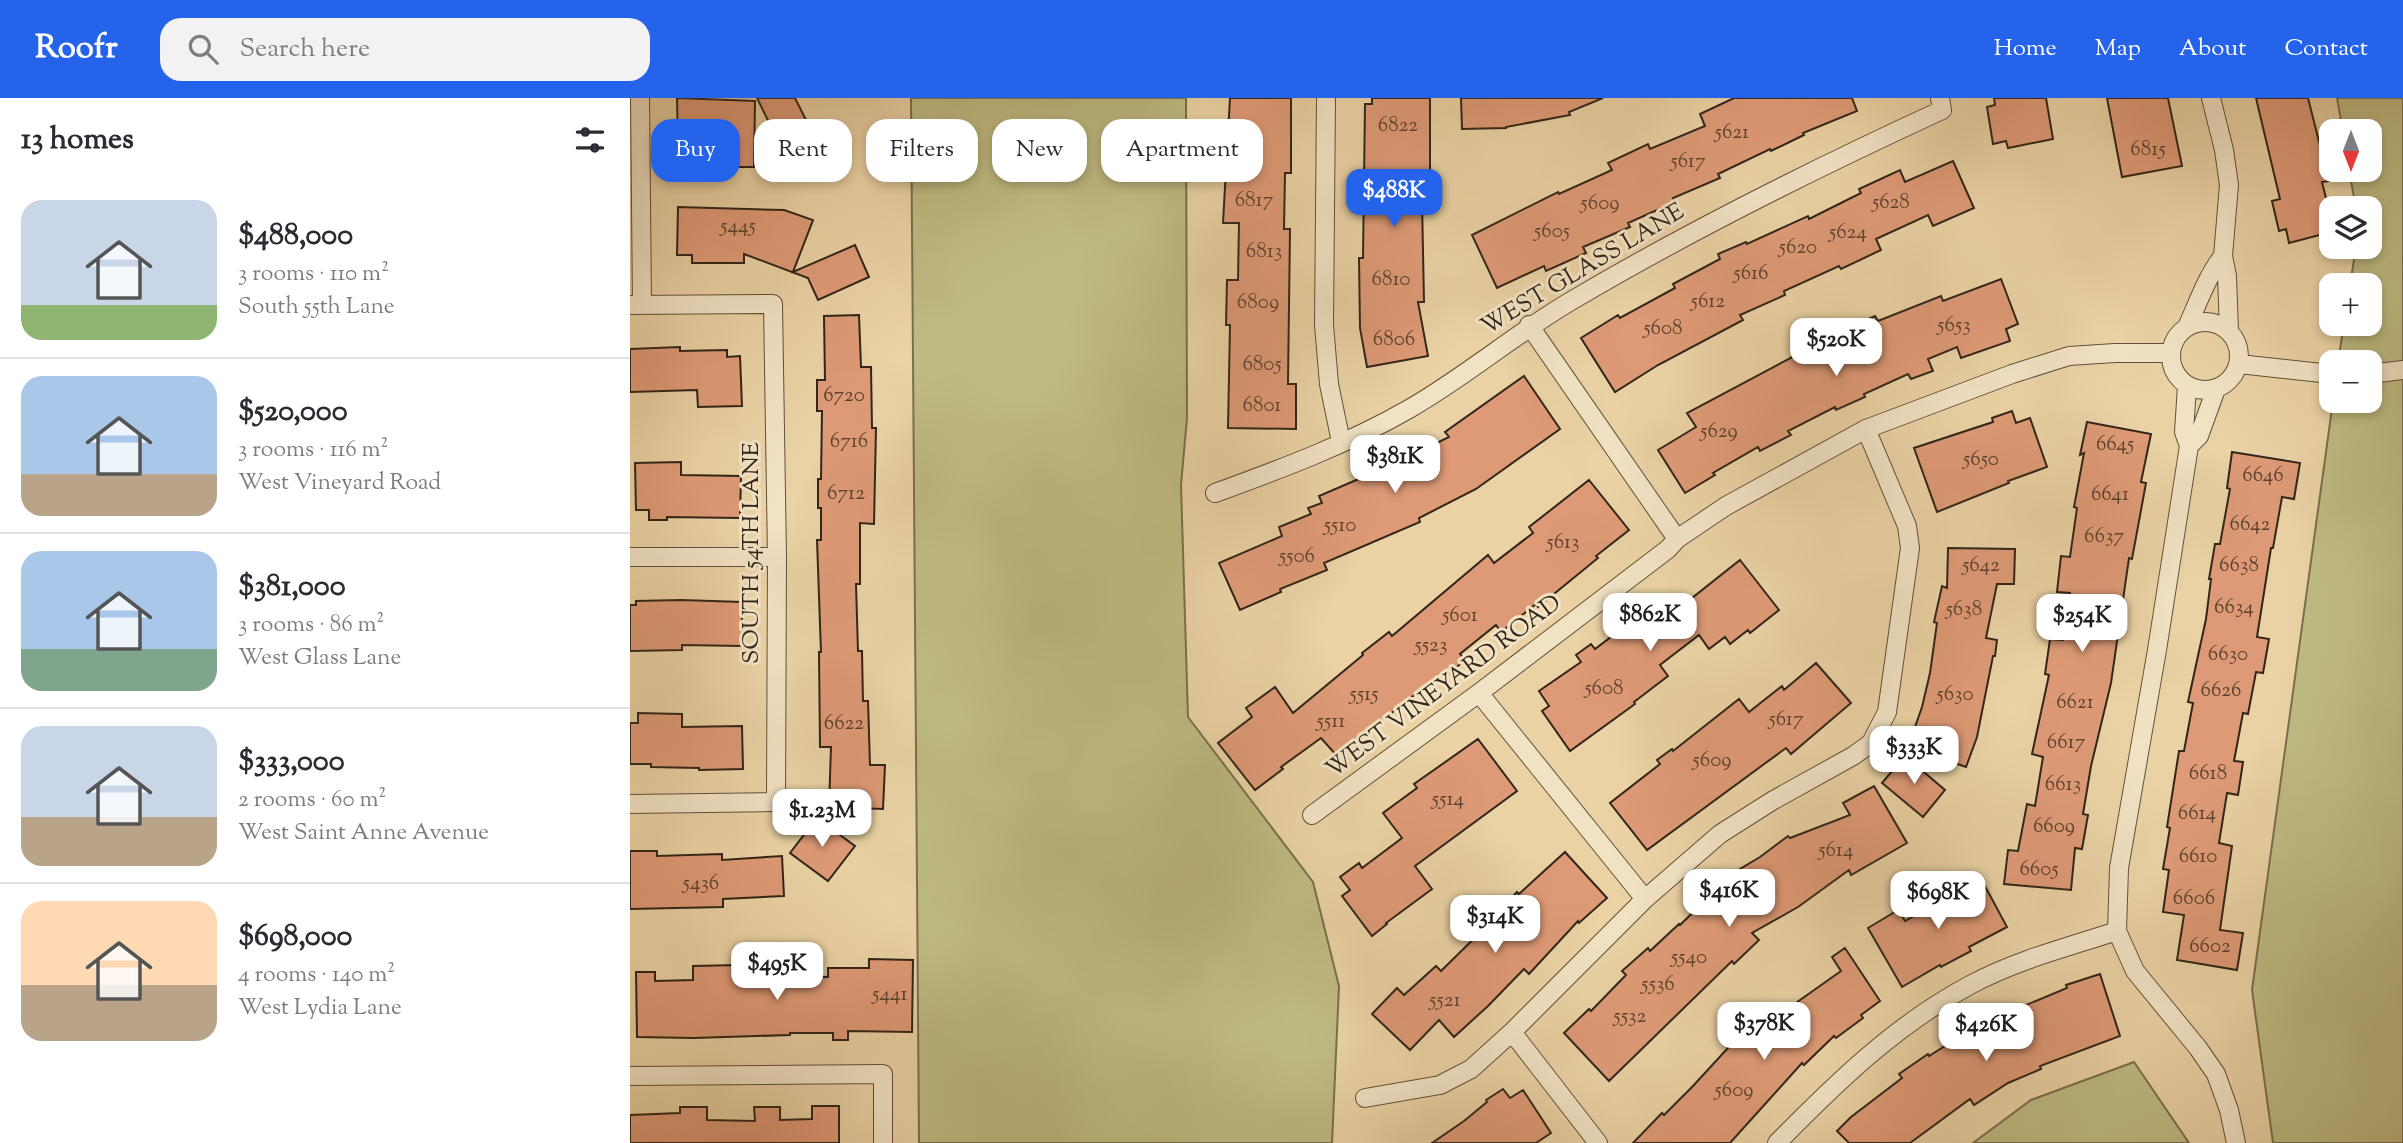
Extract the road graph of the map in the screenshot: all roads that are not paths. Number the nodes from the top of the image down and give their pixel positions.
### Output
1 (640, 98) edge
2 (1326, 98) edge
3 (2211, 98) edge
4 (1941, 104) edge
5 (2223, 256) junction
6 (636, 305) edge
7 (1529, 325) junction
8 (2187, 327) junction
9 (2228, 331) junction
10 (2171, 353) junction
11 (2239, 364) junction
12 (2403, 370) edge
13 (2319, 373) edge
14 (2382, 373) edge
15 (2187, 386) junction
16 (2216, 389) junction
17 (1866, 429) junction
18 (1341, 442) junction
19 (2189, 446) junction
20 (1215, 493) dead end
21 (1677, 539) junction
22 (777, 556) junction
23 (630, 557) edge
24 (1479, 694) junction
25 (630, 804) edge
26 (1312, 815) dead end
27 (1645, 899) junction
28 (2117, 931) junction
29 (1512, 1032) junction
30 (630, 1076) edge
31 (1365, 1098) dead end
32 (883, 1143) edge
33 (1598, 1143) edge
34 (1777, 1143) edge
35 (2236, 1143) edge

1 - 6 street
2 - 18 street
3 - 5 street
4 - 7 street, WEST GLASS LANE
5 - 8 street
5 - 9 street
6 - 22 street, SOUTH 54TH LANE
7 - 18 street, WEST GLASS LANE
7 - 21 street
8 - 9 street
8 - 10 street
9 - 11 street
10 - 15 street
10 - 17 street, WEST VINEYARD ROAD
11 - 13 street
11 - 16 street
12 - 14 street
15 - 16 street
15 - 19 street
16 - 19 street
17 - 21 street, WEST VINEYARD ROAD
17 - 27 street
18 - 20 street, WEST GLASS LANE
19 - 28 street
21 - 24 street, WEST VINEYARD ROAD
22 - 23 street
22 - 25 street, SOUTH 54TH LANE
24 - 26 street, WEST VINEYARD ROAD
24 - 27 street
27 - 29 street
28 - 34 street
28 - 35 street
29 - 31 street
29 - 33 street
30 - 32 street

